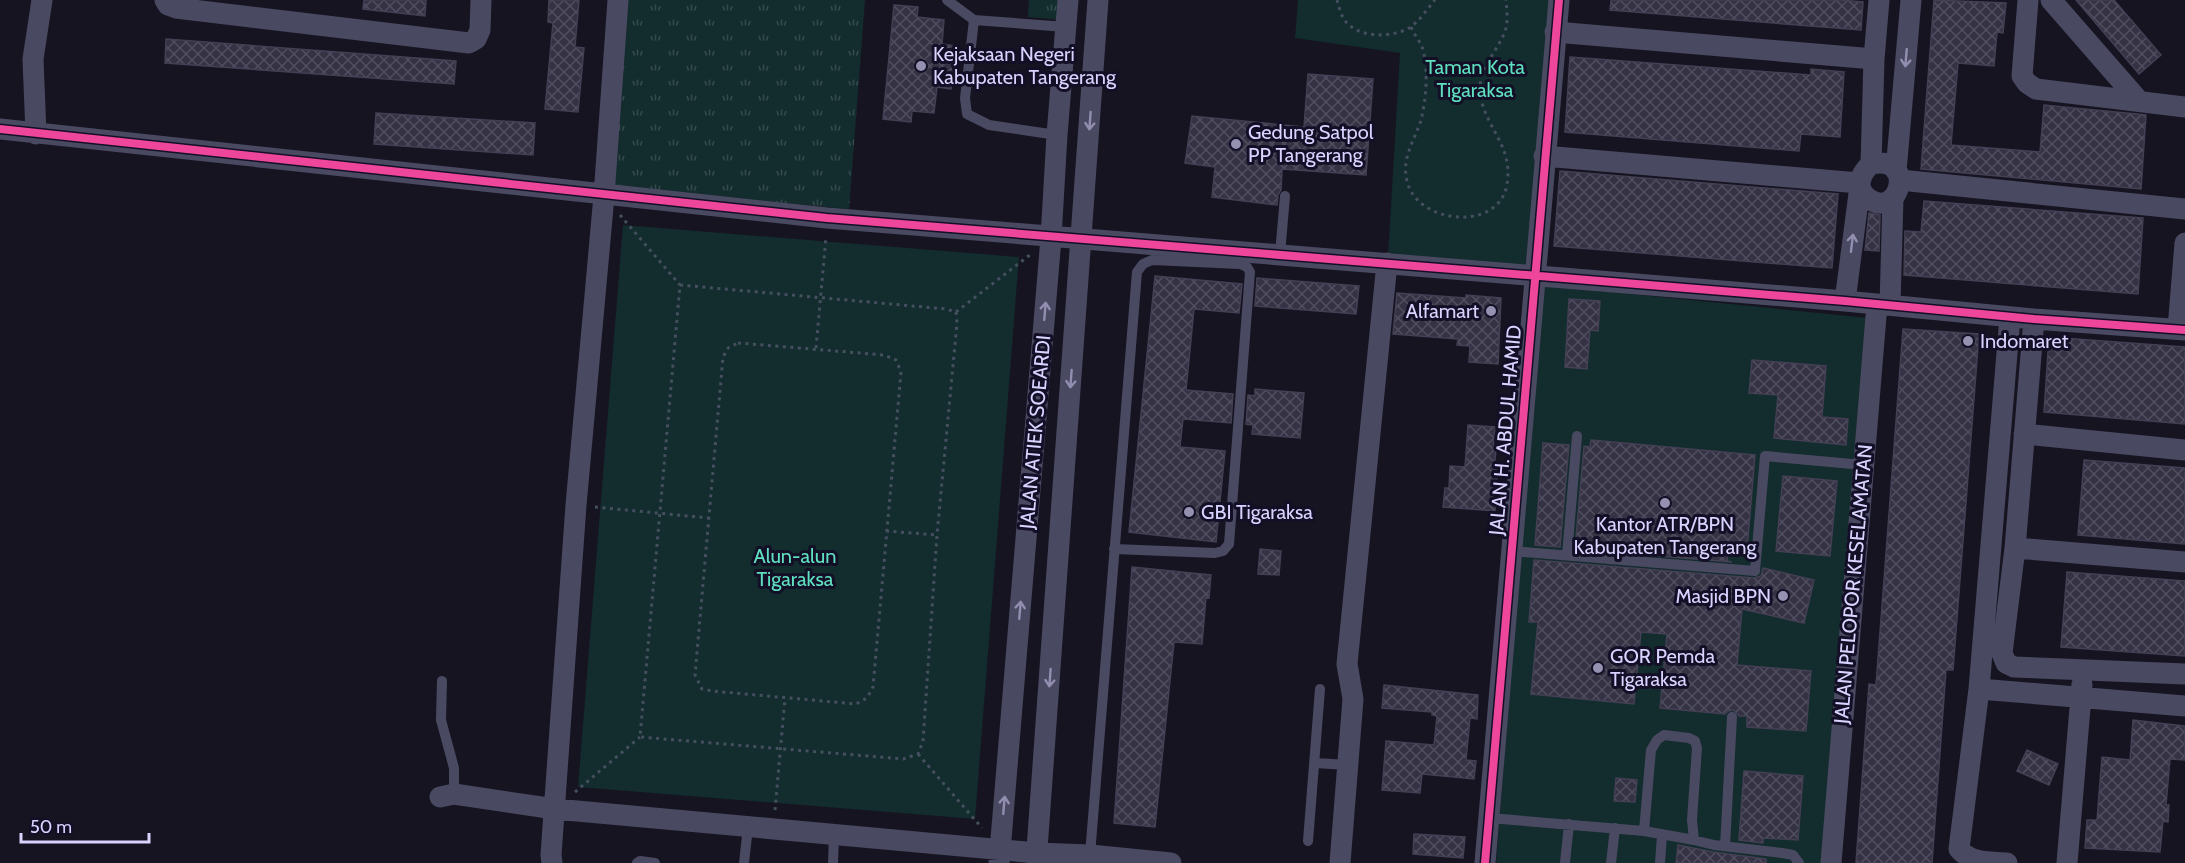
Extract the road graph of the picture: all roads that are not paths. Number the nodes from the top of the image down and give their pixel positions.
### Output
1 (42, 0) edge
2 (165, 0) edge
3 (481, 0) edge
4 (618, 0) edge
5 (947, 0) edge
6 (1068, 0) edge
7 (1098, 0) edge
8 (1558, 0) edge
9 (1879, 0) edge
10 (1911, 0) edge
11 (2028, 0) edge
12 (2051, 0) edge
13 (230, 7) edge
14 (974, 20) junction
15 (1066, 27) junction
16 (1555, 32) junction
17 (1874, 59) junction
18 (2139, 100) junction
19 (2185, 107) edge
20 (0, 129) edge
21 (36, 134) junction
22 (1057, 135) junction
23 (1544, 156) junction
24 (1870, 164) junction
25 (1896, 183) junction
26 (1859, 184) junction
27 (604, 196) junction
28 (1285, 196) dead end
29 (2185, 209) edge
30 (1051, 238) junction
31 (1082, 239) junction
32 (2185, 243) edge
33 (1280, 254) junction
34 (1387, 263) junction
35 (1534, 275) junction
36 (1845, 301) junction
37 (1883, 305) junction
38 (2010, 317) junction
39 (2034, 319) junction
40 (2181, 329) edge
41 (2024, 434) junction
42 (1577, 436) dead end
43 (2185, 450) edge
44 (1863, 465) junction
45 (1997, 479) junction
46 (2021, 481) junction
47 (2015, 548) junction
48 (1114, 549) junction
49 (1512, 551) junction
50 (1567, 555) junction
51 (2185, 562) edge
52 (2082, 669) junction
53 (2185, 674) edge
54 (442, 681) dead end
55 (1320, 689) dead end
56 (1979, 689) junction
57 (2081, 697) junction
58 (2185, 706) edge
59 (1732, 717) dead end
60 (1315, 762) junction
61 (1348, 765) junction
62 (447, 796) joint
63 (555, 809) junction
64 (1489, 818) junction
65 (1569, 824) junction
66 (748, 827) junction
67 (1615, 828) junction
68 (1644, 831) junction
69 (834, 835) junction
70 (1662, 835) junction
71 (1694, 840) junction
72 (1308, 842) dead end
73 (1725, 846) junction
74 (1090, 855) junction
75 (1000, 856) edge
76 (1036, 858) edge
77 (552, 863) edge
78 (637, 863) edge
79 (655, 863) edge
80 (744, 863) edge
81 (833, 863) edge
82 (1171, 863) edge
83 (1340, 863) edge
84 (1485, 863) edge
85 (1565, 863) edge
86 (1611, 863) edge
87 (1660, 863) edge
88 (1799, 863) edge
89 (1831, 863) edge
90 (2007, 863) edge
91 (2067, 863) edge

1 - 21 street
2 - 13 street
3 - 13 street
4 - 27 street
5 - 14 lane
6 - 15 street, JALAN ATIEK SOEARDI
7 -> 31 street, JALAN ATIEK SOEARDI
8 - 16 street, JALAN H. ABDUL HAMID
9 - 17 street
10 -> 25 street, JALAN PELOPOR KESELAMATAN
11 - 18 street
12 - 18 street
14 - 15 lane
14 - 22 lane
15 - 22 street, JALAN ATIEK SOEARDI
16 - 17 street
16 - 23 street, JALAN H. ABDUL HAMID
17 - 24 street
18 - 19 street
20 - 21 street
21 - 27 street
22 - 30 street, JALAN ATIEK SOEARDI
23 - 26 street
23 - 35 street, JALAN H. ABDUL HAMID
24 - 25 street
24 - 26 street
25 - 26 street
25 - 29 street
25 - 37 street, JALAN PELOPOR KESELAMATAN
36 -> 26 street
27 - 30 street
27 - 63 street
28 - 33 lane
30 - 31 street
75 -> 30 street, JALAN ATIEK SOEARDI
31 - 33 street
31 -> 76 street, JALAN ATIEK SOEARDI
32 - 40 street
33 - 34 street
34 - 35 street
34 - 61 street
35 - 36 street
35 - 49 street, JALAN H. ABDUL HAMID
36 - 37 street
37 - 38 street
37 - 44 street, JALAN PELOPOR KESELAMATAN
38 - 39 street
38 - 45 street
39 - 40 street
39 - 41 street
41 - 43 street
41 - 46 street
42 - 50 lane
44 - 50 lane
44 - 89 street, JALAN PELOPOR KESELAMATAN
45 - 46 street
45 - 56 street
46 - 47 street
47 - 51 street
47 - 52 street
48 - 48 lane
48 - 74 lane
49 - 50 lane
49 - 64 street, JALAN H. ABDUL HAMID
52 - 53 street
52 - 57 street
54 - 62 lane
55 - 60 lane
56 - 57 street
56 - 90 street
57 - 58 street
57 - 91 street
59 - 73 lane
60 - 61 lane
60 - 72 lane
61 - 83 street
62 - 63 street
63 - 66 street
63 - 77 street
64 - 65 lane
64 - 84 street, JALAN H. ABDUL HAMID
65 - 67 lane
65 - 85 lane
66 - 69 street
66 - 80 lane
67 - 68 lane
67 - 86 lane
68 - 70 lane
68 - 71 lane
69 - 75 street
69 - 81 lane
70 - 71 lane
70 - 87 lane
71 - 73 lane
73 - 88 lane
74 - 76 street
74 - 82 street
75 - 76 street
78 - 79 lane

